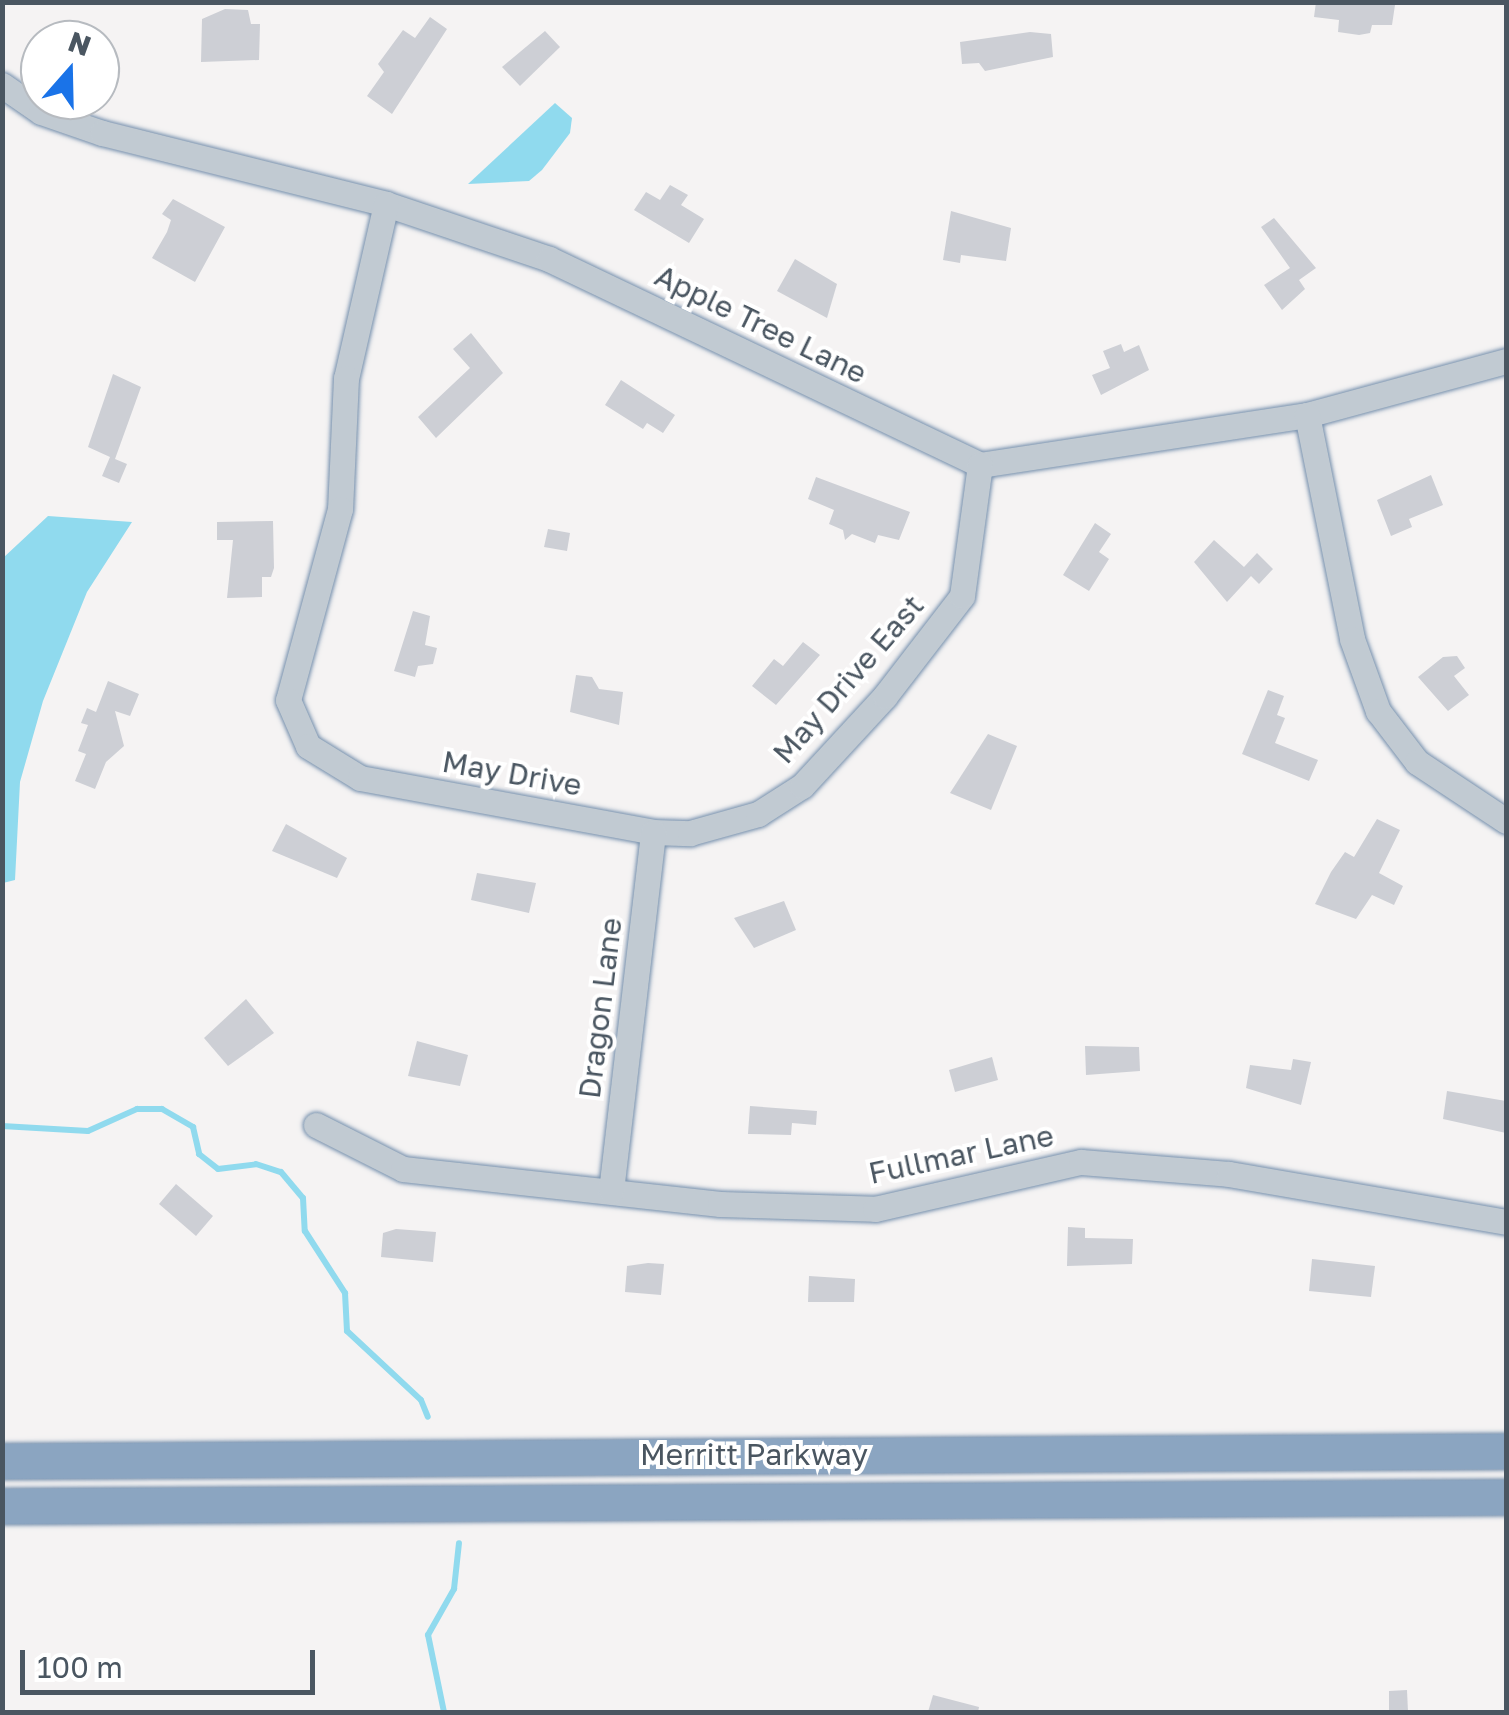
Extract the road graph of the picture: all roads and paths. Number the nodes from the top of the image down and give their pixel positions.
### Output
1 (3, 88) edge
2 (386, 204) junction
3 (1506, 361) edge
4 (1308, 416) junction
5 (980, 465) junction
6 (1506, 822) edge
7 (653, 832) junction
8 (316, 1126) dead end
9 (612, 1191) junction
10 (1506, 1222) edge
11 (1506, 1450) edge
12 (2, 1461) edge
13 (1506, 1497) edge
14 (117, 1504) junction
15 (2, 1506) edge
16 (2, 1522) edge

1 - 2 street, Apple Tree Lane
2 - 5 street, Apple Tree Lane
2 - 7 street, May Drive
3 - 4 street
4 - 5 street
4 - 6 street
5 - 7 street, May Drive East
7 - 9 street, Dragon Lane
8 - 9 street, Fullmar Lane
9 - 10 street, Fullmar Lane
11 - 12 highway, Merritt Parkway
13 - 14 highway, Merritt Parkway
14 - 15 highway, Merritt Parkway
14 - 16 highway

